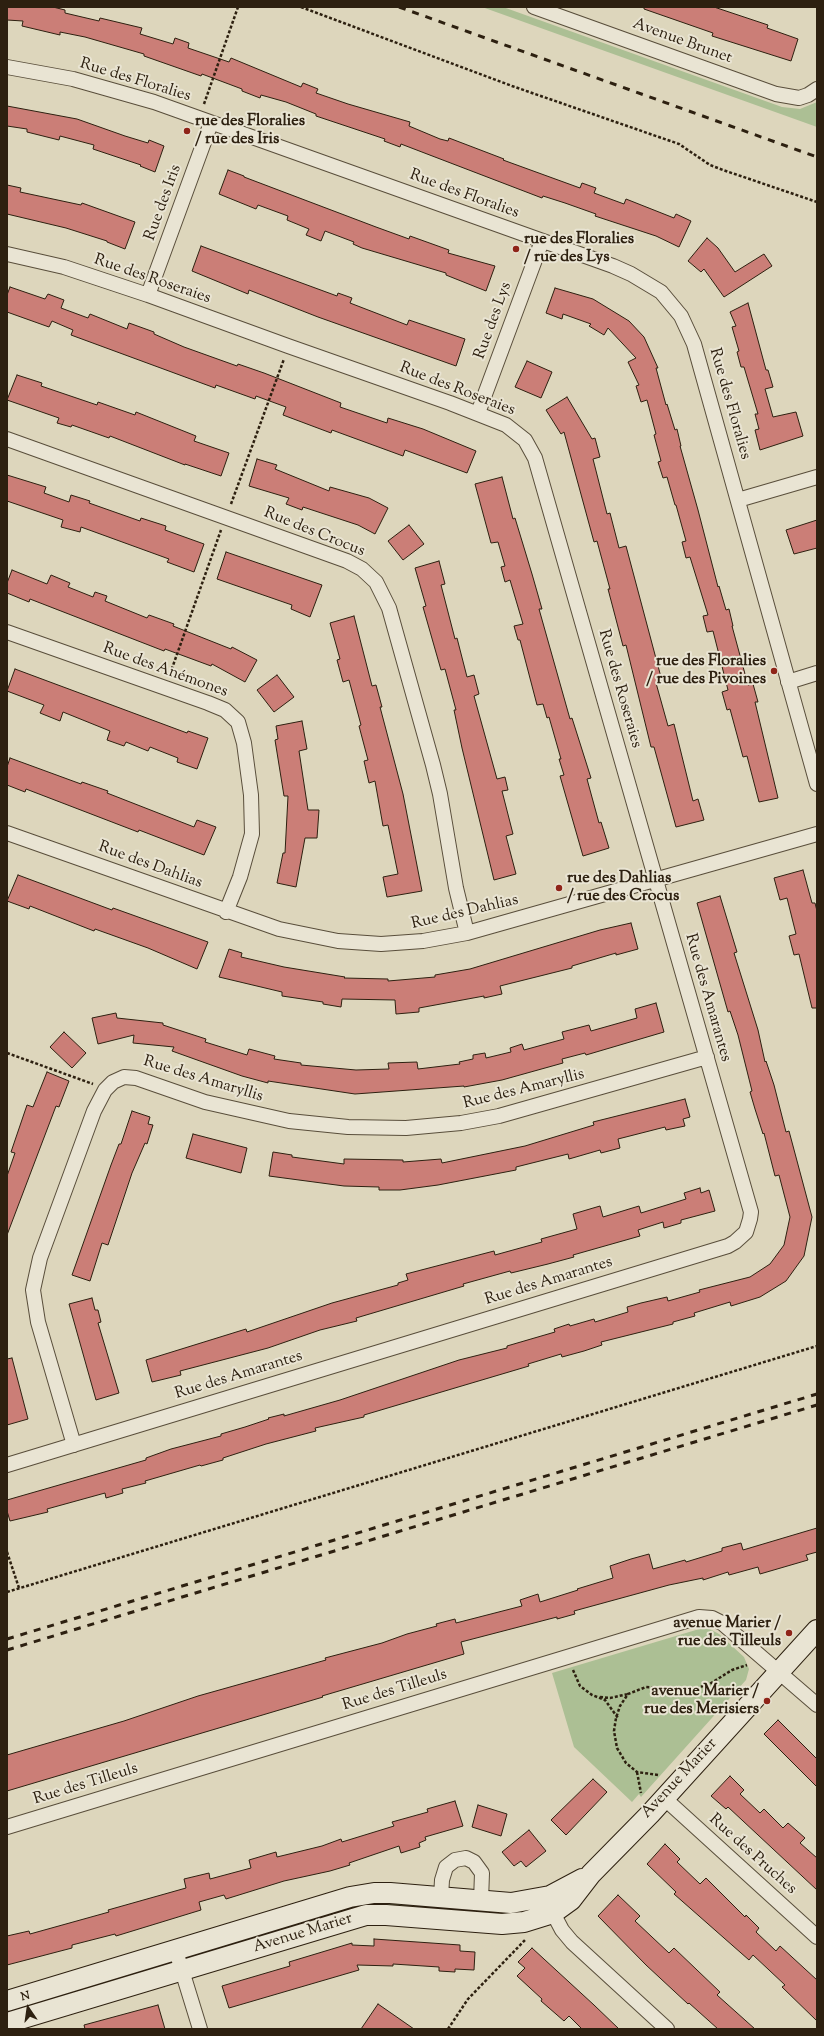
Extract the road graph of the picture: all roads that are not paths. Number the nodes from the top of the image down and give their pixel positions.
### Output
1 (534, 7) edge
2 (7, 67) edge
3 (817, 89) edge
4 (211, 123) junction
5 (542, 241) junction
6 (7, 254) edge
7 (148, 295) junction
8 (478, 413) junction
9 (7, 439) edge
10 (817, 477) edge
11 (738, 500) junction
12 (7, 632) edge
13 (817, 673) edge
14 (788, 682) junction
15 (817, 784) edge
16 (7, 833) edge
17 (817, 834) edge
18 (656, 880) junction
19 (226, 912) junction
20 (467, 933) junction
21 (707, 1058) junction
22 (74, 1445) junction
23 (7, 1465) edge
24 (817, 1630) edge
25 (780, 1671) junction
26 (817, 1705) edge
27 (664, 1798) junction
28 (7, 1826) edge
29 (591, 1874) junction
30 (441, 1897) junction
31 (481, 1901) junction
32 (553, 1913) junction
33 (817, 1937) edge
34 (176, 1951) junction
35 (182, 1971) junction
36 (7, 2001) edge
37 (7, 2022) edge
38 (200, 2029) edge
39 (667, 2029) edge

1 - 3 street, Avenue Brunet
2 - 4 street, Rue des Floralies
4 - 5 street, Rue des Floralies
4 - 7 street, Rue des Iris
5 - 8 street, Rue des Lys
5 - 11 street, Rue des Floralies
6 - 7 street, Rue des Roseraies
7 - 8 street, Rue des Roseraies
8 - 18 street, Rue des Roseraies
9 - 20 street, Rue des Crocus
10 - 11 street
11 - 14 street, Rue des Floralies
12 - 19 street, Rue des Anémones
13 - 14 street
14 - 15 street, Rue des Floralies
16 - 19 street, Rue des Dahlias
17 - 18 street, Rue des Dahlias
18 - 20 street, Rue des Dahlias
18 - 21 street, Rue des Amarantes
19 - 20 street, Rue des Dahlias
21 - 22 street, Rue des Amarantes
21 - 22 street, Rue des Amaryllis
22 - 23 street, Rue des Amarantes
24 - 25 street, Avenue Marier
25 - 26 street, Rue des Tilleuls
25 - 27 street, Avenue Marier
25 - 28 street, Rue des Tilleuls
27 - 29 street, Avenue Marier
27 - 33 street, Rue des Pruches
29 - 31 street, Avenue Marier
29 - 32 street, Avenue Marier
30 - 31 street, Avenue Marier
30 - 31 street
30 - 34 street, Avenue Marier
32 - 35 street, Avenue Marier
32 - 39 street
34 - 35 street
34 - 36 street, Avenue Marier
35 - 37 street, Avenue Marier
35 - 38 street

